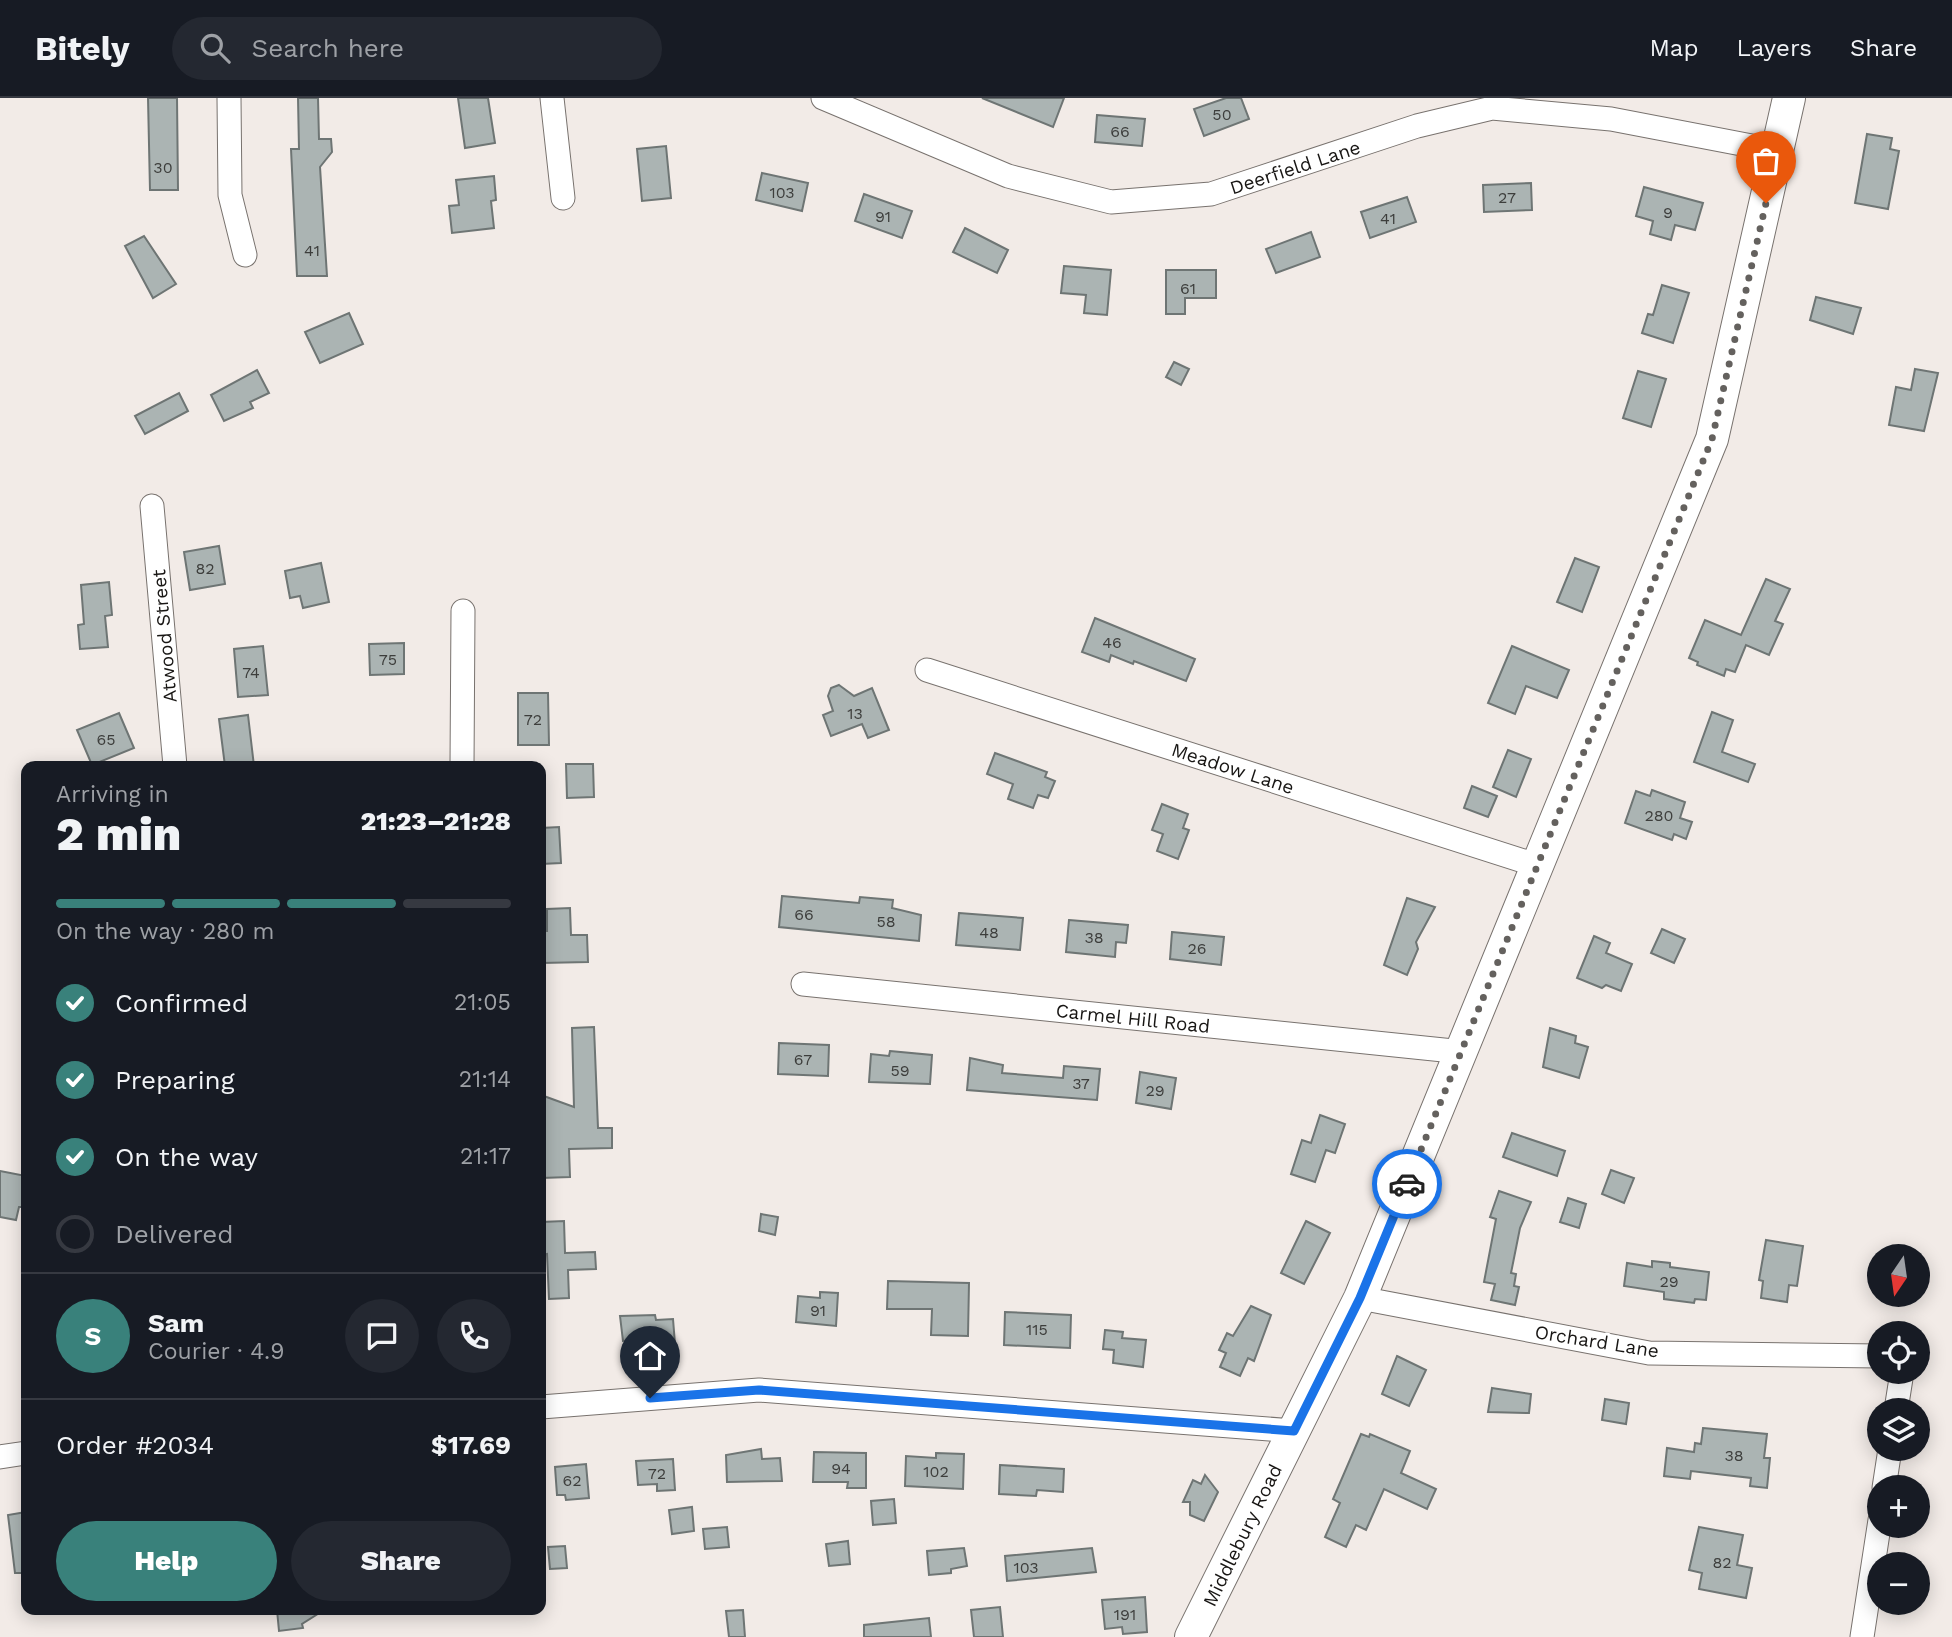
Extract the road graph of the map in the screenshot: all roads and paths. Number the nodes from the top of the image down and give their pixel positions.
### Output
1 (229, 98) edge
2 (552, 98) edge
3 (823, 98) edge
4 (1789, 98) edge
5 (1778, 151) junction
6 (563, 198) dead end
7 (245, 256) dead end
8 (152, 506) dead end
9 (463, 611) dead end
10 (927, 670) dead end
11 (175, 761) edge
12 (462, 761) edge
13 (1539, 866) junction
14 (803, 984) dead end
15 (1463, 1052) junction
16 (1360, 1298) junction
17 (1867, 1356) edge
18 (546, 1407) edge
19 (1294, 1431) junction
20 (21, 1454) edge
21 (0, 1457) edge
22 (1877, 1538) edge
23 (1191, 1637) edge
24 (1862, 1637) edge

1 - 7 street
2 - 6 street
3 - 5 street, Deerfield Lane
4 - 5 street, Middlebury Road
5 - 13 street, Middlebury Road
8 - 11 street, Atwood Street
9 - 12 street
10 - 13 street, Meadow Lane
13 - 15 street, Middlebury Road
14 - 15 street, Carmel Hill Road
15 - 16 street, Middlebury Road
16 - 17 street, Orchard Lane
16 - 19 street, Middlebury Road
18 - 19 street
19 - 23 street, Middlebury Road
20 - 21 street
22 - 24 street

